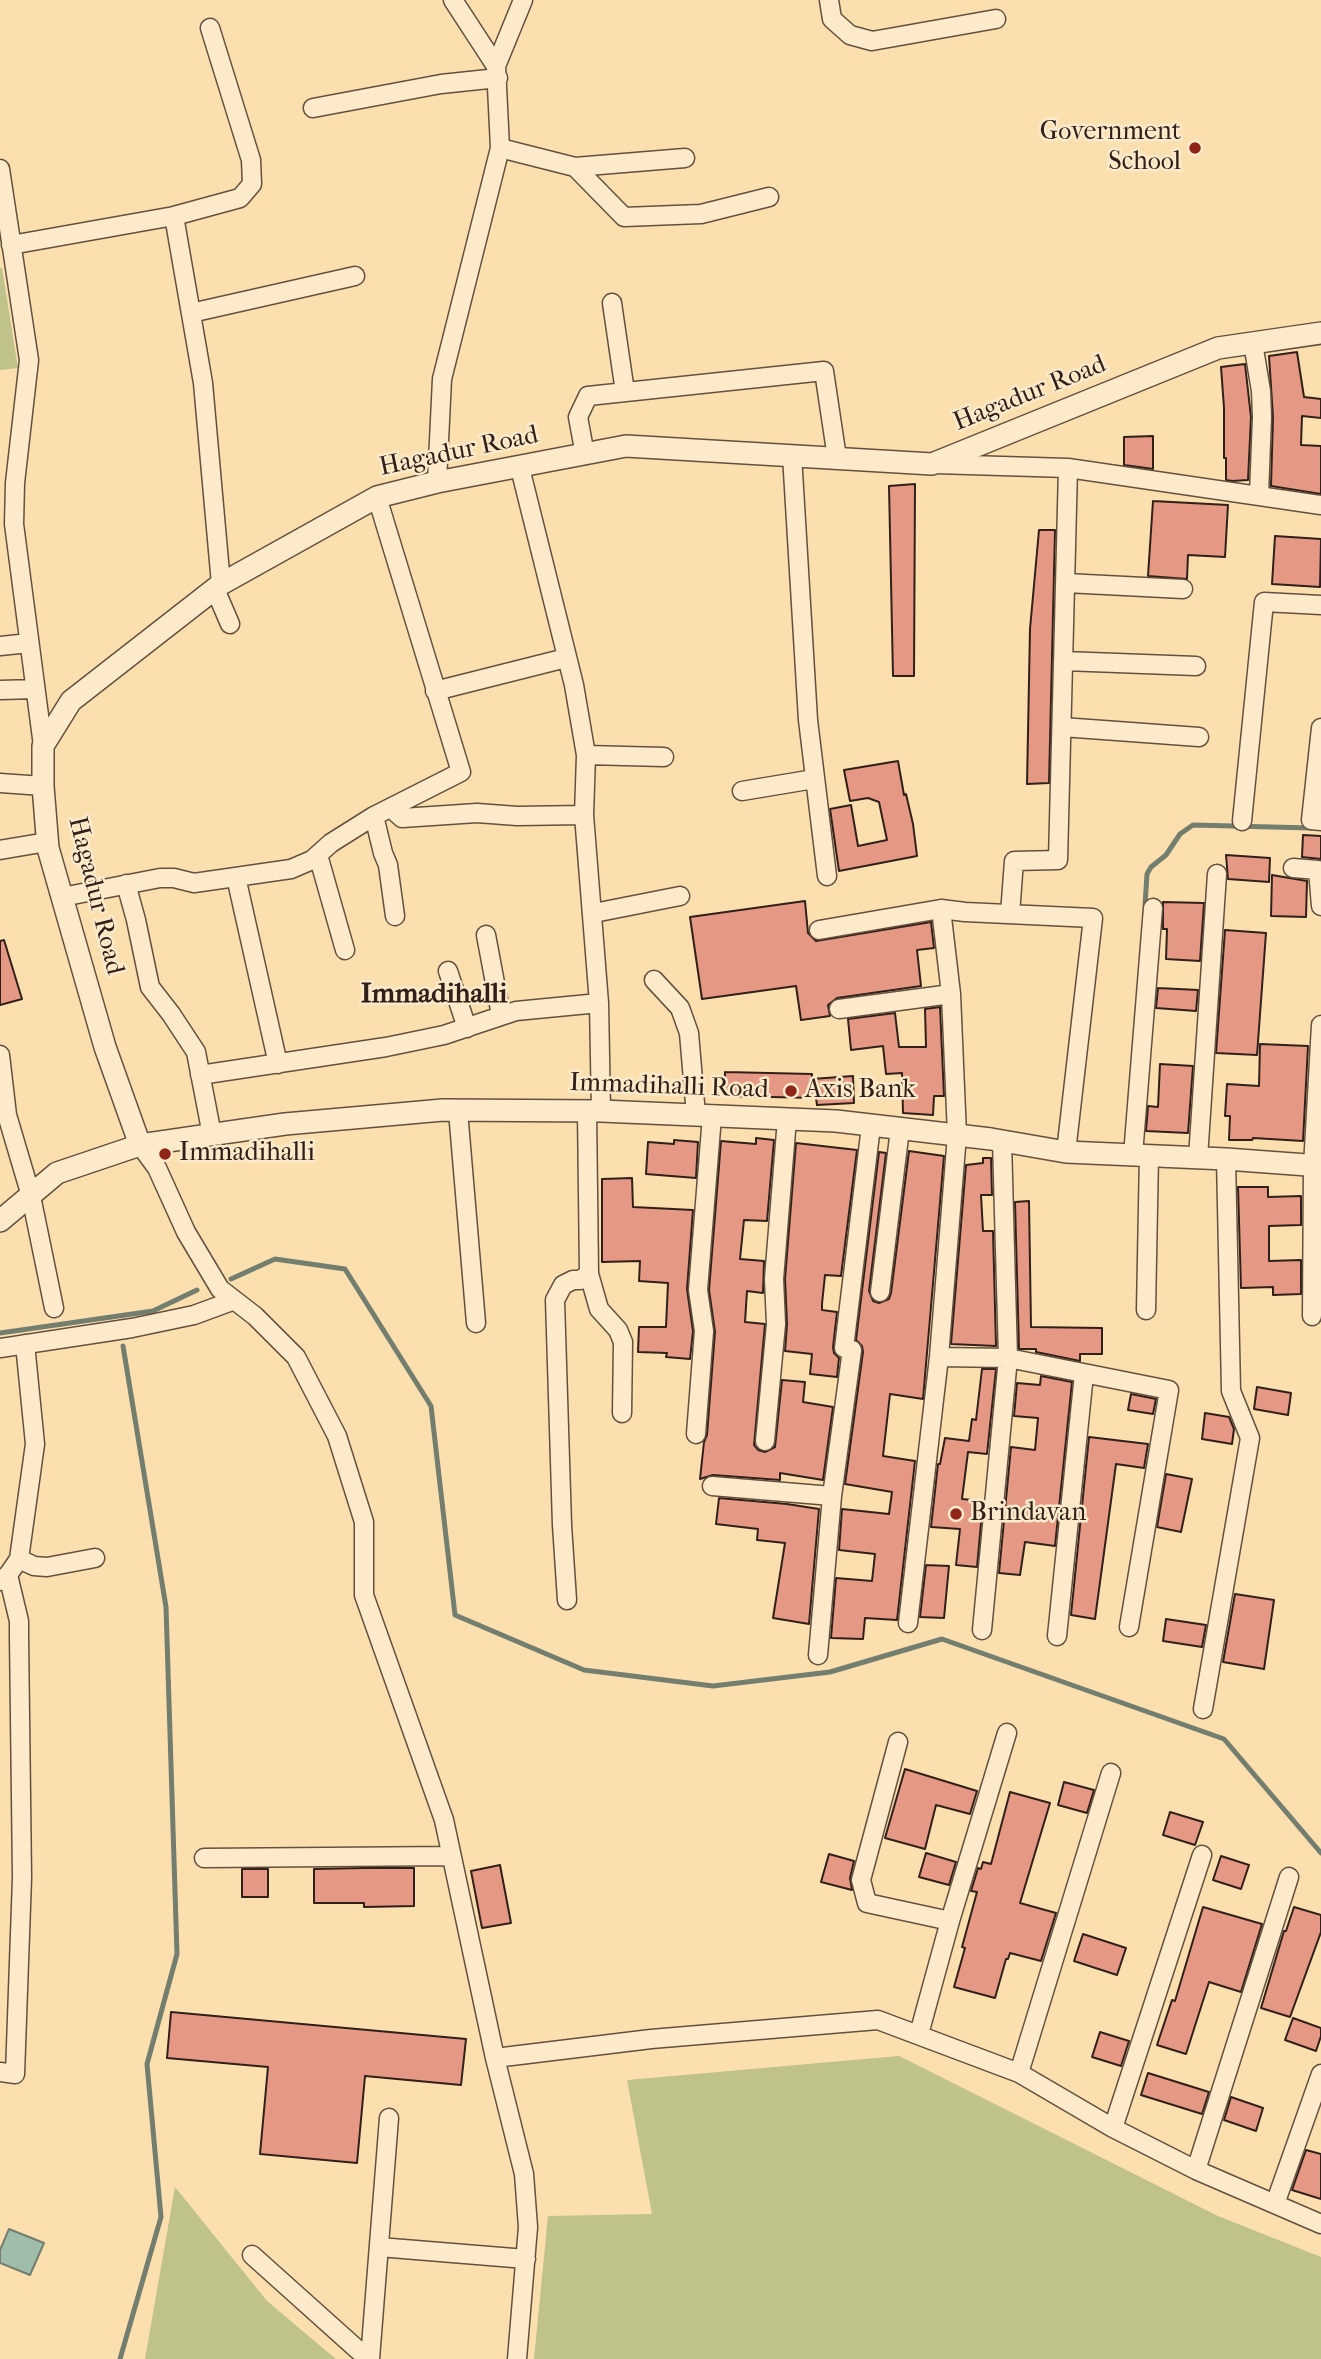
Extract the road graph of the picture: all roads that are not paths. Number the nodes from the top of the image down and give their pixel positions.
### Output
1 (453, 0) edge
2 (523, 0) edge
3 (829, 0) edge
4 (996, 19) dead end
5 (210, 28) dead end
6 (497, 72) junction
7 (313, 108) dead end
8 (499, 148) junction
9 (685, 158) dead end
10 (575, 167) junction
11 (0, 170) edge
12 (769, 197) dead end
13 (174, 216) junction
14 (11, 244) junction
15 (355, 276) dead end
16 (612, 303) dead end
17 (191, 313) junction
18 (1321, 333) edge
19 (1253, 343) junction
20 (625, 392) junction
21 (585, 454) junction
22 (792, 455) junction
23 (837, 458) junction
24 (932, 464) junction
25 (520, 468) junction
26 (1068, 468) junction
27 (437, 482) junction
28 (1259, 495) junction
29 (377, 497) junction
30 (1321, 505) edge
31 (7, 525) edge
32 (1066, 583) junction
33 (218, 587) junction
34 (1183, 589) dead end
35 (1321, 605) edge
36 (230, 624) dead end
37 (29, 643) junction
38 (0, 646) edge
39 (566, 658) junction
40 (1064, 662) junction
41 (1196, 666) dead end
42 (35, 689) junction
43 (0, 690) edge
44 (435, 691) junction
45 (1062, 727) junction
46 (1321, 728) edge
47 (1199, 737) dead end
48 (43, 746) junction
49 (586, 755) junction
50 (664, 757) dead end
51 (814, 779) junction
52 (0, 783) edge
53 (43, 786) junction
54 (742, 791) dead end
55 (391, 807) junction
56 (584, 815) junction
57 (374, 816) junction
58 (1242, 821) dead end
59 (1321, 821) edge
60 (47, 842) junction
61 (0, 850) edge
62 (318, 855) junction
63 (1293, 868) dead end
64 (1217, 874) dead end
65 (827, 876) dead end
66 (236, 877) junction
67 (126, 884) junction
68 (680, 896) dead end
69 (62, 897) junction
70 (1321, 906) edge
71 (1153, 908) dead end
72 (941, 909) junction
73 (594, 913) junction
74 (1010, 914) junction
75 (395, 916) dead end
76 (819, 930) dead end
77 (486, 935) dead end
78 (345, 950) dead end
79 (448, 971) dead end
80 (654, 980) dead end
81 (951, 994) junction
82 (599, 1003) junction
83 (839, 1009) dead end
84 (501, 1015) junction
85 (1321, 1025) edge
86 (467, 1028) junction
87 (0, 1055) edge
88 (278, 1064) junction
89 (200, 1075) junction
90 (458, 1111) junction
91 (594, 1111) junction
92 (704, 1115) junction
93 (4, 1116) edge
94 (787, 1119) junction
95 (871, 1126) junction
96 (900, 1129) junction
97 (212, 1135) junction
98 (957, 1135) junction
99 (1002, 1141) junction
100 (140, 1145) junction
101 (1066, 1152) junction
102 (1141, 1155) junction
103 (1198, 1158) junction
104 (1226, 1159) junction
105 (1317, 1166) edge
106 (31, 1196) junction
107 (0, 1221) edge
108 (589, 1273) junction
109 (880, 1292) dead end
110 (232, 1301) junction
111 (54, 1308) dead end
112 (1146, 1310) dead end
113 (1312, 1316) dead end
114 (476, 1323) dead end
115 (25, 1344) junction
116 (0, 1348) edge
117 (939, 1357) junction
118 (1008, 1358) junction
119 (1084, 1374) junction
120 (622, 1413) dead end
121 (696, 1434) dead end
122 (765, 1441) dead end
123 (712, 1486) dead end
124 (832, 1496) junction
125 (95, 1558) dead end
126 (19, 1559) junction
127 (4, 1578) edge
128 (567, 1600) dead end
129 (908, 1623) dead end
130 (1129, 1628) dead end
131 (982, 1630) dead end
132 (1057, 1636) dead end
133 (818, 1655) dead end
134 (1203, 1709) dead end
135 (1007, 1732) dead end
136 (898, 1742) dead end
137 (1111, 1773) dead end
138 (1202, 1855) dead end
139 (451, 1856) junction
140 (204, 1858) dead end
141 (1289, 1877) dead end
142 (950, 1921) junction
143 (919, 2034) junction
144 (495, 2059) junction
145 (0, 2072) edge
146 (1019, 2073) junction
147 (1321, 2074) edge
148 (389, 2119) dead end
149 (1113, 2128) junction
150 (1196, 2170) junction
151 (1275, 2204) junction
152 (1321, 2224) edge
153 (379, 2247) junction
154 (252, 2255) dead end
155 (526, 2259) junction
156 (369, 2359) edge
157 (517, 2359) edge

1 - 6 street
2 - 6 street
3 - 4 street
5 - 13 street
6 - 7 street
6 - 8 street
8 - 10 street
8 - 27 street
9 - 10 street
10 - 12 street
11 - 14 street
13 - 14 street
13 - 17 street
14 - 31 street
15 - 17 street
16 - 20 street
17 - 33 street
18 - 19 street, Hagadur Road
19 - 24 street, Hagadur Road
19 - 28 street
20 - 21 street
20 - 23 street
21 - 22 street, Hagadur Road
21 - 25 street, Hagadur Road
22 - 23 street, Hagadur Road
22 - 51 street
23 - 24 street, Hagadur Road
24 - 26 street
25 - 27 street, Hagadur Road
25 - 39 street
26 - 28 street
26 - 32 street
27 - 29 street, Hagadur Road
28 - 30 street
29 - 33 street, Hagadur Road
29 - 44 street
31 - 37 street
32 - 34 street
32 - 40 street
33 - 36 street
33 - 48 street, Hagadur Road
35 - 58 street
37 - 38 street
37 - 42 street
39 - 44 street
39 - 49 street
40 - 41 street
40 - 45 street
42 - 43 street
42 - 48 street
44 - 55 street
45 - 47 street
45 - 74 street
46 - 59 street
48 - 53 street, Hagadur Road
49 - 50 street
49 - 56 street
51 - 54 street
51 - 65 street
52 - 53 street
53 - 60 street, Hagadur Road
55 - 56 street
55 - 57 street
56 - 73 street
57 - 62 street
57 - 75 street
60 - 61 street
60 - 69 street, Hagadur Road
62 - 66 street
62 - 78 street
63 - 70 street
64 - 103 street
66 - 67 street
66 - 88 street
67 - 69 street
67 - 89 street
68 - 73 street
69 - 100 street, Hagadur Road
71 - 102 street
72 - 74 street
72 - 76 street
72 - 81 street
73 - 82 street
74 - 101 street
77 - 84 street
79 - 86 street
80 - 92 street
81 - 83 street
81 - 98 street
82 - 84 street
82 - 91 street
84 - 86 street
85 - 105 street
86 - 88 street
87 - 93 street
88 - 89 street
89 - 97 street
90 - 91 street, Immadihalli Road
90 - 97 street, Immadihalli Road
90 - 114 street
91 - 92 street, Immadihalli Road
91 - 108 street
92 - 94 street, Immadihalli Road
92 - 121 street
93 - 106 street
94 - 95 street, Immadihalli Road
94 - 122 street
95 - 96 street, Immadihalli Road
95 - 124 street
96 - 98 street, Immadihalli Road
96 - 109 street
97 - 100 street, Immadihalli Road
98 - 99 street, Immadihalli Road
98 - 117 street
99 - 101 street, Immadihalli Road
99 - 118 street
100 - 106 street, Immadihalli Road
100 - 110 street
101 - 102 street, Immadihalli Road
102 - 103 street, Immadihalli Road
102 - 112 street
103 - 104 street, Immadihalli Road
104 - 105 street, Immadihalli Road
104 - 134 street
105 - 113 street
106 - 107 street, Immadihalli Road
106 - 111 street
108 - 120 street
108 - 128 street
110 - 115 street
110 - 139 street
115 - 116 street
115 - 126 street
117 - 118 street
117 - 129 street
118 - 119 street
118 - 131 street
119 - 130 street
119 - 132 street
123 - 124 street
124 - 133 street
125 - 126 street
126 - 127 street
127 - 145 street
135 - 142 street
136 - 142 street
137 - 146 street
138 - 149 street
139 - 140 street
139 - 144 street
141 - 150 street
142 - 143 street
143 - 144 street
143 - 146 street
144 - 155 street
146 - 149 street
147 - 151 street
148 - 153 street
149 - 150 street
150 - 151 street
151 - 152 street
153 - 155 street
153 - 156 street
154 - 156 street
155 - 157 street

